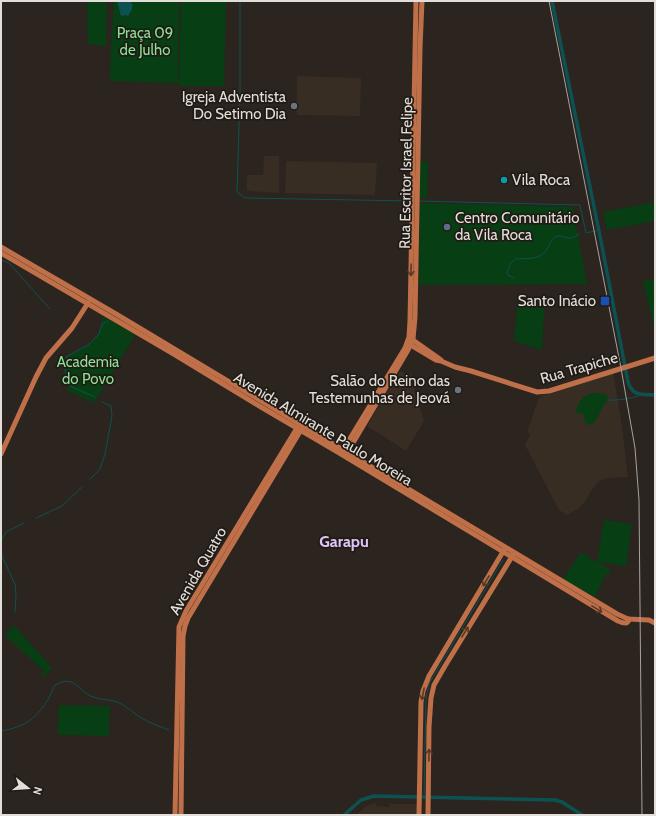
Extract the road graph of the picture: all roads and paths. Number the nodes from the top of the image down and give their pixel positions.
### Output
1 (416, 1) edge
2 (422, 1) edge
3 (414, 197) junction
4 (1, 247) edge
5 (1, 253) edge
6 (88, 303) junction
7 (410, 341) junction
8 (655, 358) edge
9 (299, 429) junction
10 (345, 451) junction
11 (1, 454) edge
12 (505, 550) junction
13 (513, 555) junction
14 (655, 617) edge
15 (649, 620) junction
16 (655, 623) edge
17 (178, 791) junction
18 (175, 815) edge
19 (180, 815) edge
20 (420, 815) edge
21 (428, 815) edge

1 - 3 street, Rua Escritor Israel Felipe
2 - 3 street, Rua Escritor Israel Felipe
3 - 7 street, Rua Escritor Israel Felipe
4 - 10 street, Avenida Almirante Paulo Moreira
5 - 6 street, Avenida Almirante Paulo Moreira
6 - 9 street, Avenida Almirante Paulo Moreira
6 - 11 street
7 - 8 street, Rua Trapiche
7 - 10 street
9 - 12 street, Avenida Almirante Paulo Moreira
9 - 17 street, Avenida Quatro
10 - 12 street, Avenida Almirante Paulo Moreira
12 - 13 street, Avenida Almirante Paulo Moreira
12 -> 20 street
13 - 15 street, Avenida Almirante Paulo Moreira
21 -> 13 street
14 - 15 street, Avenida Almirante Paulo Moreira
15 - 16 street, Avenida Almirante Paulo Moreira
17 - 18 street, Avenida Quatro
17 - 19 street, Avenida Quatro

